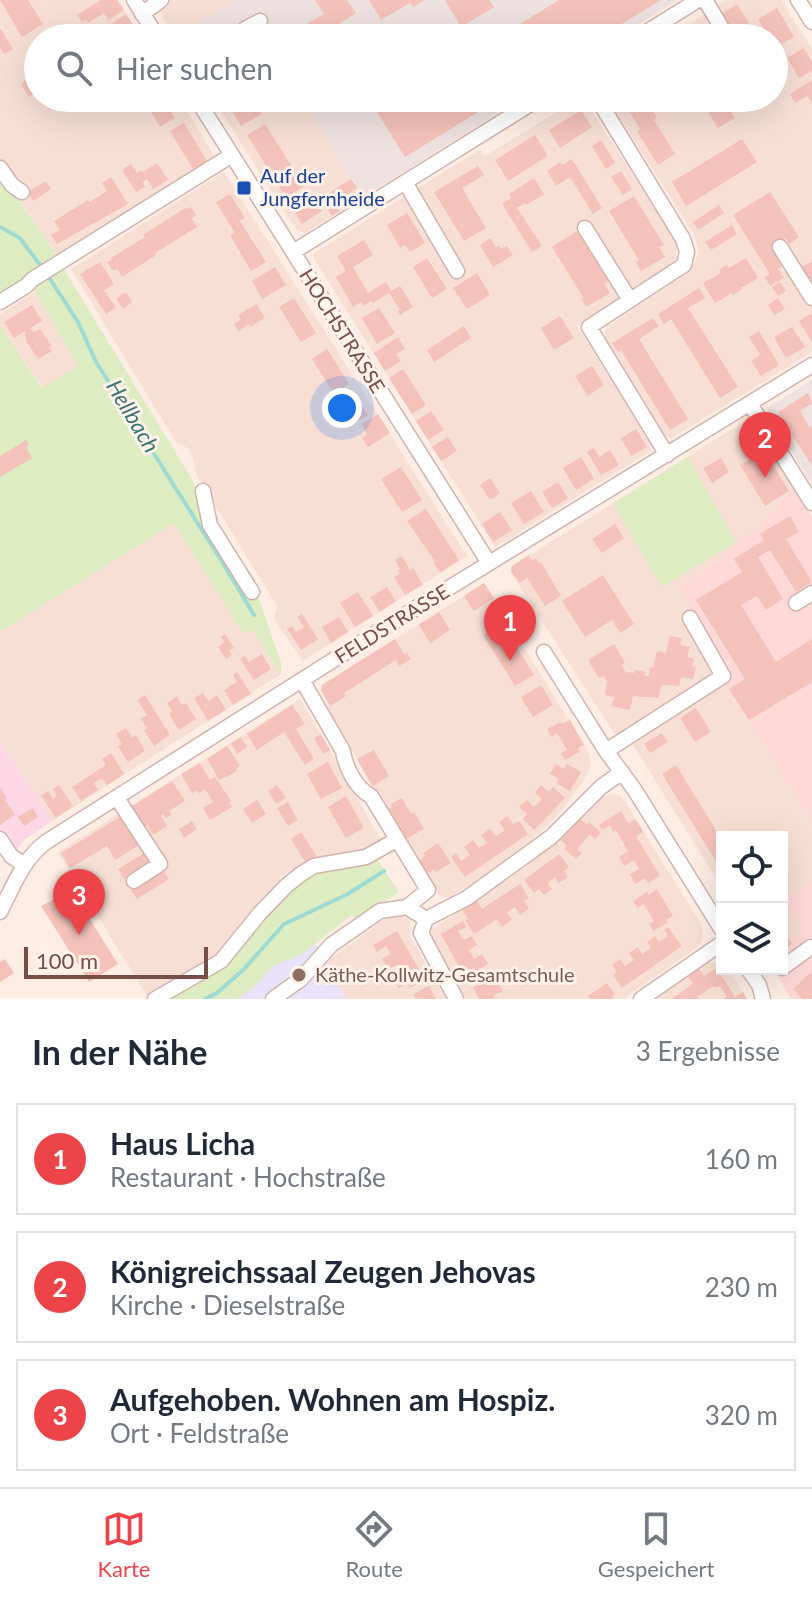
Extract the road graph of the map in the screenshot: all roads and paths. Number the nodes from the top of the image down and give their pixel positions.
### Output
1 (134, 0) edge
2 (161, 0) edge
3 (698, 0) edge
4 (705, 0) edge
5 (798, 0) edge
6 (142, 14) junction
7 (260, 21) dead end
8 (812, 22) edge
9 (149, 24) edge
10 (254, 24) edge
11 (659, 24) edge
12 (720, 24) edge
13 (205, 112) edge
14 (518, 112) edge
15 (606, 112) edge
16 (232, 155) junction
17 (0, 168) edge
18 (405, 182) junction
19 (22, 192) dead end
20 (585, 228) dead end
21 (780, 247) dead end
22 (293, 252) junction
23 (457, 271) dead end
24 (812, 298) edge
25 (630, 300) junction
26 (0, 302) edge
27 (811, 369) edge
28 (750, 404) junction
29 (667, 455) junction
30 (203, 491) dead end
31 (812, 503) edge
32 (489, 563) junction
33 (252, 592) dead end
34 (812, 593) edge
35 (796, 603) dead end
36 (690, 618) dead end
37 (544, 652) dead end
38 (302, 680) junction
39 (606, 751) junction
40 (622, 772) junction
41 (117, 798) junction
42 (0, 839) edge
43 (396, 840) junction
44 (25, 865) junction
45 (134, 881) dead end
46 (407, 907) junction
47 (0, 912) edge
48 (426, 919) junction
49 (716, 921) edge
50 (716, 947) edge
51 (811, 947) edge
52 (788, 964) edge
53 (777, 975) edge
54 (761, 992) edge
55 (155, 999) edge
56 (273, 999) edge
57 (456, 999) edge
58 (641, 999) edge
59 (775, 999) edge

1 - 6 street
2 - 6 street
3 - 11 street
4 - 12 street
5 - 8 street
6 - 9 street
7 - 10 street
13 - 16 street, HOCHSTRASSE
14 - 18 street
15 - 25 street
16 - 22 street, HOCHSTRASSE
16 - 26 street
17 - 19 street
18 - 22 street
18 - 23 street
20 - 25 street
21 - 24 street
22 - 32 street, HOCHSTRASSE
25 - 29 street
27 - 28 street, FELDSTRASSE
28 - 29 street, FELDSTRASSE
28 - 31 street
29 - 32 street, FELDSTRASSE
30 - 33 street
32 - 38 street, FELDSTRASSE
34 - 35 street
36 - 39 street
37 - 39 street
38 - 41 street, FELDSTRASSE
38 - 43 street
39 - 40 street
40 - 48 street
40 - 49 street
41 - 44 street, FELDSTRASSE
41 - 45 street
42 - 44 street
43 - 46 street
43 - 55 street
44 - 47 street, FELDSTRASSE
46 - 48 street
46 - 56 street
48 - 57 street
50 - 58 street
51 - 52 street
53 - 54 street
54 - 59 street

